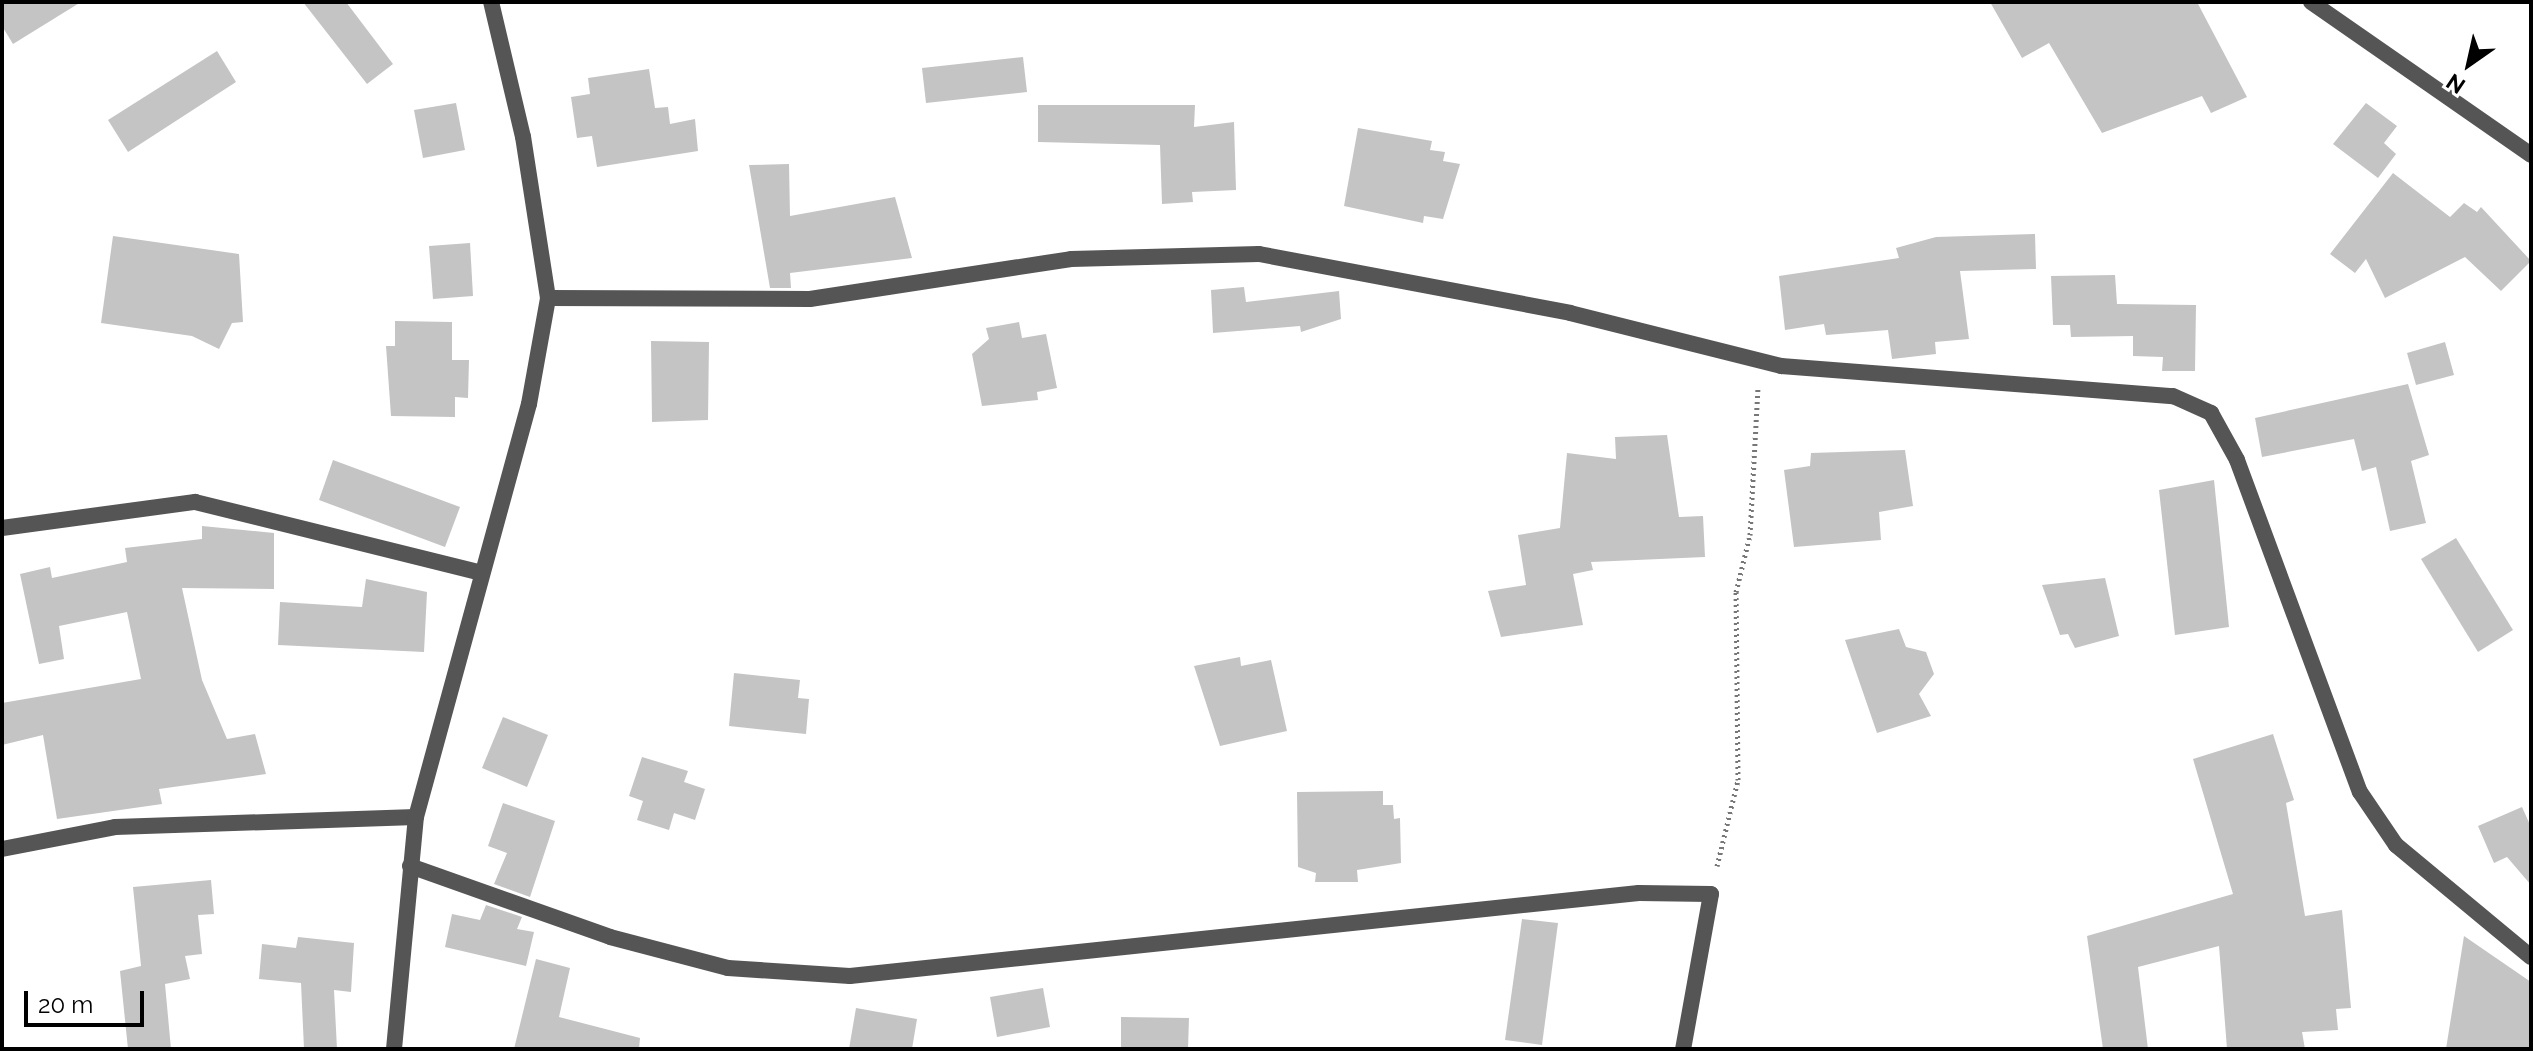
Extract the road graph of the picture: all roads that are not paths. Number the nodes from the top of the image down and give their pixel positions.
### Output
1 (491, 2) edge
2 (2311, 2) edge
3 (2531, 155) edge
4 (548, 298) junction
5 (2, 528) edge
6 (481, 573) junction
7 (416, 817) junction
8 (2, 849) edge
9 (410, 866) junction
10 (2531, 957) edge
11 (394, 1049) edge
12 (1683, 1049) edge

1 - 4 street
2 - 3 street
4 - 6 street
4 - 10 street
5 - 6 street
6 - 7 street
7 - 8 street
7 - 9 street
9 - 11 street
9 - 12 street

